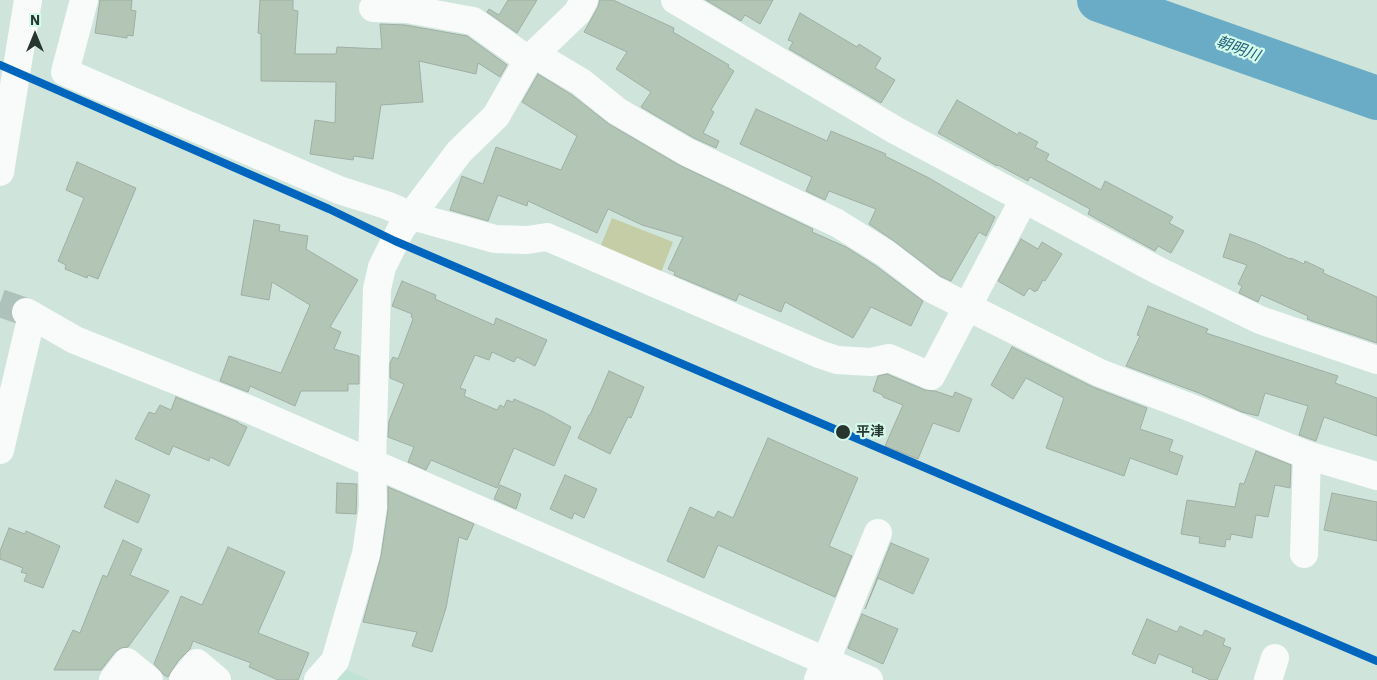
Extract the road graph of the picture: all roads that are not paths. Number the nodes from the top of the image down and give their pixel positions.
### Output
1 (28, 0) edge
2 (84, 0) edge
3 (584, 0) edge
4 (675, 0) edge
5 (373, 8) dead end
6 (531, 57) junction
7 (0, 172) edge
8 (1024, 199) junction
9 (412, 216) junction
10 (968, 307) junction
11 (1377, 360) edge
12 (0, 450) edge
13 (1307, 455) junction
14 (372, 462) junction
15 (1377, 476) edge
16 (878, 534) dead end
17 (1304, 554) dead end
18 (822, 671) edge
19 (113, 680) edge
20 (150, 680) edge
21 (183, 680) edge
22 (217, 680) edge
23 (318, 680) edge
24 (869, 680) edge

1 - 7 street
2 - 9 street
3 - 6 street
4 - 8 street
5 - 6 street
6 - 9 street
6 - 10 street
8 - 10 street
8 - 11 street
9 - 10 street
9 - 14 street
10 - 13 street
12 - 14 street
13 - 15 street
13 - 17 street
14 - 18 street
14 - 23 street
16 - 18 street
18 - 24 street
19 - 20 street
21 - 22 street

